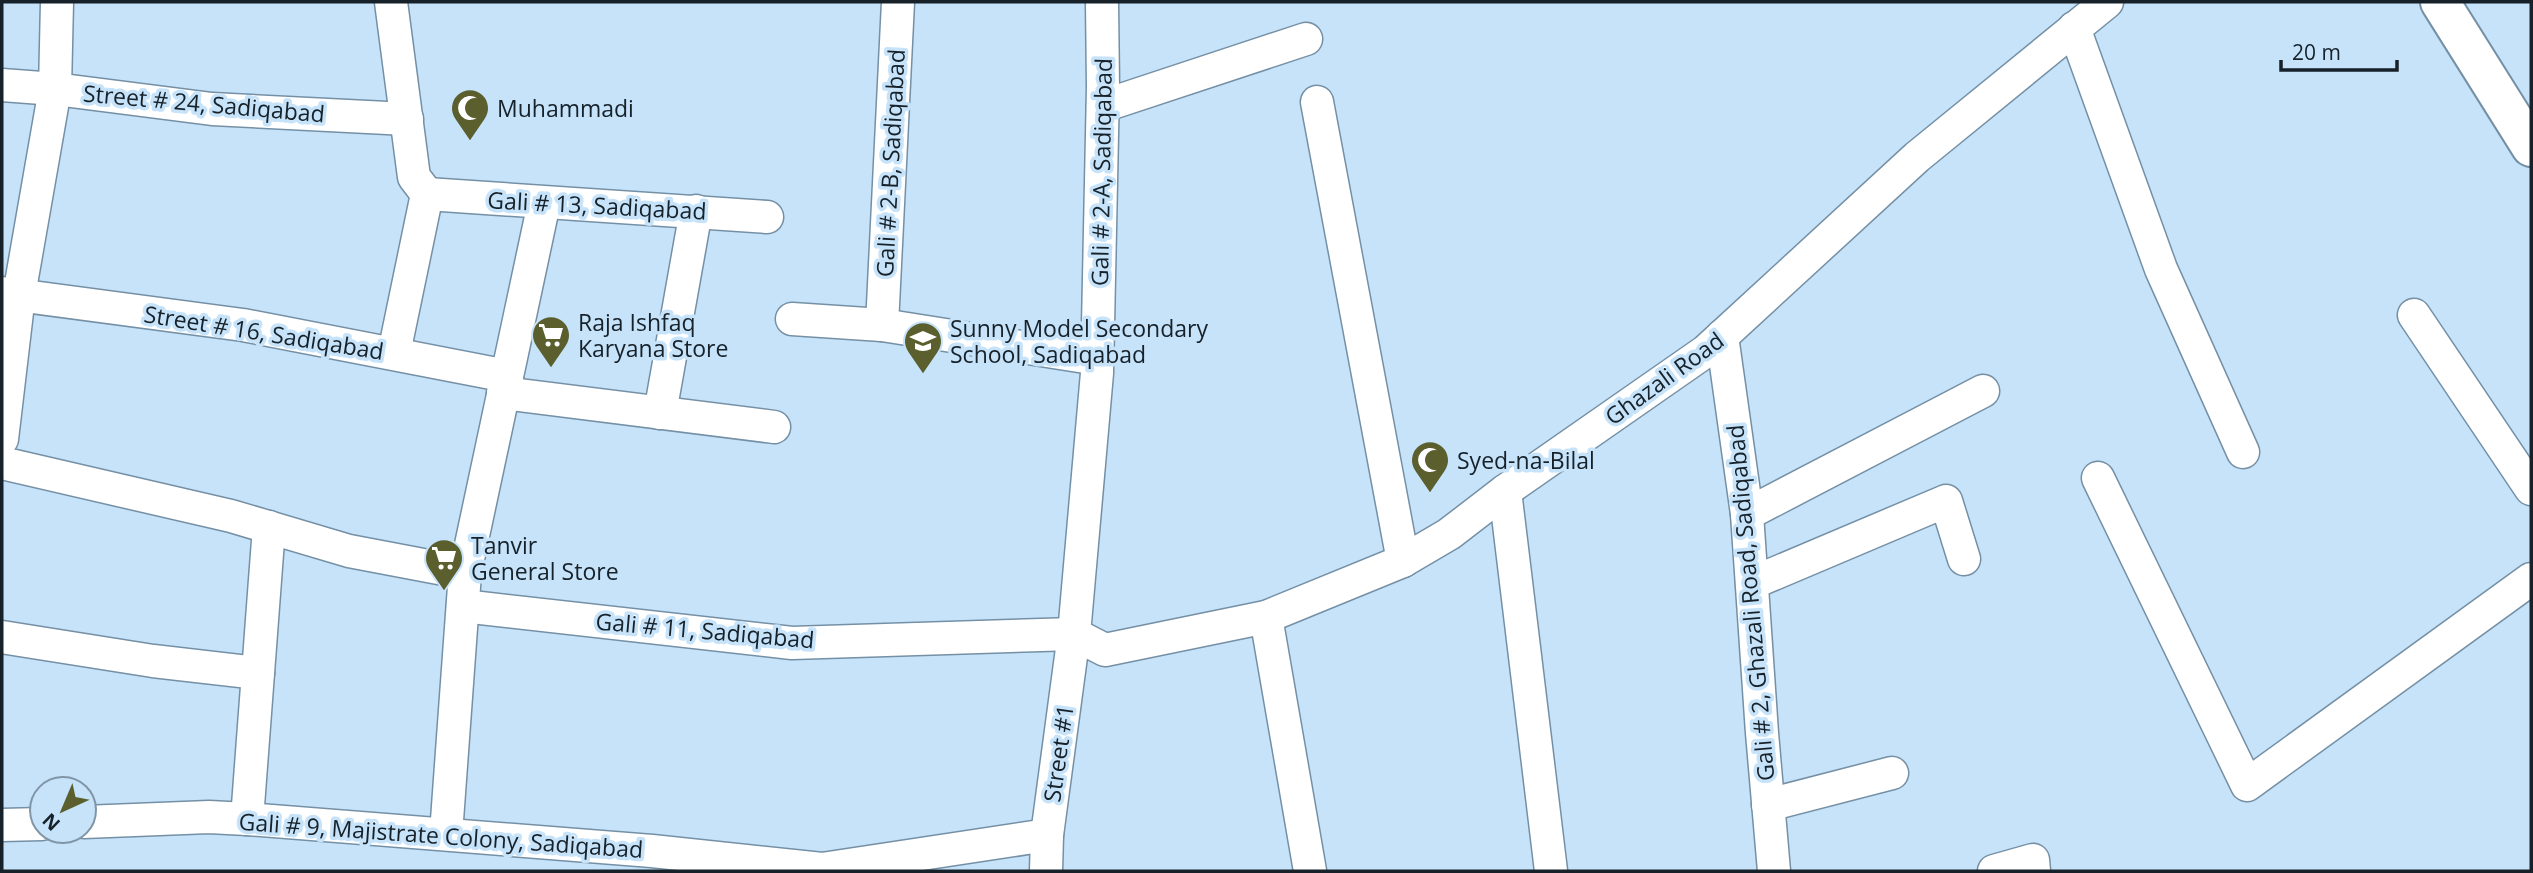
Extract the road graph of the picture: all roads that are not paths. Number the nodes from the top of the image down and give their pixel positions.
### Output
1 (57, 2) edge
2 (391, 2) edge
3 (898, 2) edge
4 (1102, 2) edge
5 (2107, 2) edge
6 (2440, 2) edge
7 (2074, 28) junction
8 (1306, 39) dead end
9 (2, 85) edge
10 (55, 89) junction
11 (1317, 102) dead end
12 (1103, 106) junction
13 (407, 120) junction
14 (2531, 147) edge
15 (427, 194) junction
16 (544, 203) junction
17 (696, 211) junction
18 (767, 217) dead end
19 (10, 294) edge
20 (2414, 316) dead end
21 (792, 319) dead end
22 (882, 325) junction
23 (1722, 336) junction
24 (394, 353) junction
25 (1098, 359) junction
26 (505, 385) junction
27 (1983, 391) dead end
28 (660, 413) junction
29 (774, 427) dead end
30 (2, 439) edge
31 (2243, 452) dead end
32 (2, 463) edge
33 (2098, 478) dead end
34 (2531, 489) edge
35 (1505, 491) junction
36 (1747, 514) junction
37 (269, 527) junction
38 (1964, 559) dead end
39 (1403, 561) junction
40 (465, 573) junction
41 (2531, 579) edge
42 (1752, 583) junction
43 (463, 606) junction
44 (1266, 617) junction
45 (1074, 634) junction
46 (2, 637) edge
47 (258, 673) junction
48 (1892, 773) dead end
49 (1768, 805) junction
50 (247, 819) junction
51 (98, 821) edge
52 (28, 824) edge
53 (2, 825) edge
54 (446, 834) junction
55 (1047, 835) junction
56 (649, 861) edge
57 (822, 870) edge
58 (1046, 871) edge
59 (1310, 871) edge
60 (1551, 871) edge
61 (1774, 871) edge
62 (1994, 871) edge
63 (2034, 871) edge

1 - 10 street
2 - 13 street
3 - 22 street, Gali # 2-B, Sadiqabad
4 - 12 street, Gali # 2-A, Sadiqabad
5 - 7 street, Ghazali Road
6 - 14 main road
7 - 23 street, Ghazali Road
7 - 31 street
8 - 12 street
9 - 10 street, Street # 24, Sadiqabad
10 - 13 street, Street # 24, Sadiqabad
10 - 19 street
11 - 39 street
12 - 25 street, Gali # 2-A, Sadiqabad
13 - 15 street
15 - 16 street, Gali # 13, Sadiqabad
15 - 24 street
16 - 17 street, Gali # 13, Sadiqabad
16 - 26 street
17 - 18 street, Gali # 13, Sadiqabad
17 - 28 street
19 - 24 street, Street # 16, Sadiqabad
19 - 30 street
20 - 34 street
21 - 22 street
22 - 25 street
23 - 35 street, Ghazali Road
23 - 36 street, Gali # 2, Ghazali Road, Sadiqabad
24 - 26 street, Street # 16, Sadiqabad
25 - 45 street, Gali # 2-A, Sadiqabad
26 - 28 street, Street # 16, Sadiqabad
26 - 40 street
27 - 36 street
28 - 29 street, Street # 16, Sadiqabad
32 - 37 street
33 - 41 street
35 - 39 street, Ghazali Road
35 - 60 street
36 - 42 street, Gali # 2, Ghazali Road, Sadiqabad
37 - 40 street
37 - 47 street
38 - 42 street
39 - 44 street, Ghazali Road
40 - 43 street
42 - 49 street, Gali # 2, Ghazali Road, Sadiqabad
43 - 45 street, Gali # 11, Sadiqabad
43 - 54 street
44 - 45 street, Ghazali Road
44 - 59 street
45 - 55 street, Street #1
46 - 47 street
47 - 50 street
48 - 49 street
49 - 61 street, Gali # 2, Ghazali Road, Sadiqabad
50 - 51 street, Gali # 9, Majistrate Colony, Sadiqabad
50 - 54 street, Gali # 9, Majistrate Colony, Sadiqabad
52 - 53 street
54 - 56 street, Gali # 9, Majistrate Colony, Sadiqabad
55 - 57 street, Gali # 9, Majistrate Colony, Sadiqabad
55 - 58 street, Street #1
56 - 57 street, Gali # 9, Majistrate Colony, Sadiqabad
62 - 63 street

